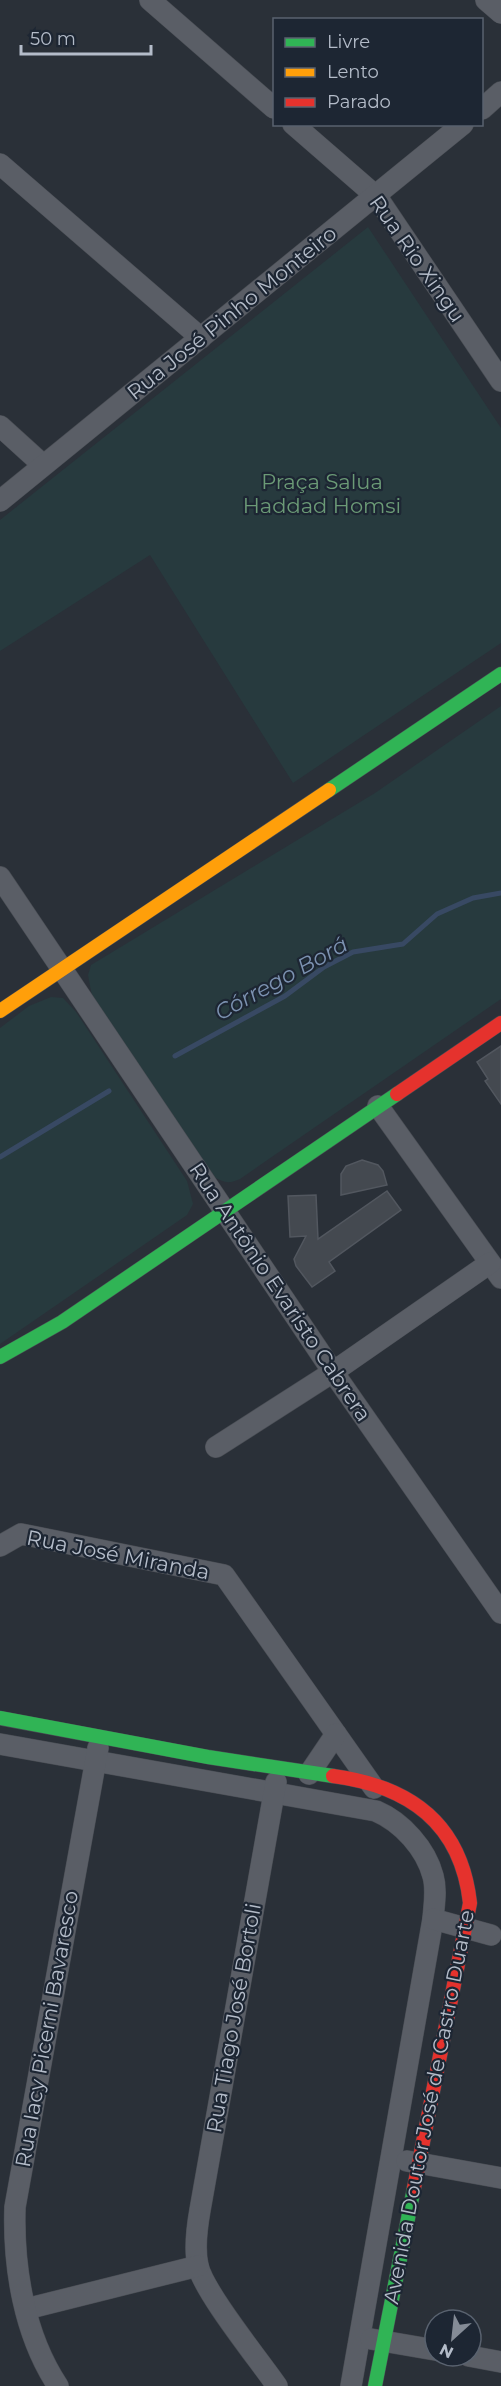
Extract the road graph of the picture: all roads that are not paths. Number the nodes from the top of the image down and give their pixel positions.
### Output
1 (150, 0) edge
2 (486, 0) edge
3 (501, 13) edge
4 (501, 92) edge
5 (273, 107) edge
6 (483, 108) edge
7 (295, 126) edge
8 (461, 126) edge
9 (0, 164) edge
10 (377, 197) junction
11 (201, 338) junction
12 (501, 381) edge
13 (0, 426) edge
14 (43, 465) junction
15 (0, 501) edge
16 (501, 674) edge
17 (0, 877) edge
18 (61, 969) junction
19 (0, 1011) edge
20 (501, 1023) edge
21 (378, 1106) junction
22 (224, 1211) junction
23 (496, 1270) edge
24 (0, 1357) edge
25 (333, 1372) junction
26 (216, 1447) dead end
27 (0, 1546) edge
28 (501, 1613) edge
29 (0, 1718) edge
30 (336, 1734) junction
31 (99, 1737) junction
32 (0, 1744) edge
33 (96, 1761) junction
34 (278, 1769) junction
35 (309, 1774) junction
36 (371, 1783) junction
37 (274, 1793) junction
38 (395, 1822) junction
39 (470, 1903) junction
40 (433, 1919) junction
41 (466, 1927) junction
42 (496, 1942) edge
43 (390, 2158) junction
44 (418, 2163) junction
45 (501, 2178) edge
46 (198, 2266) junction
47 (26, 2309) junction
48 (359, 2337) junction
49 (383, 2341) junction
50 (423, 2348) edge
51 (483, 2359) edge
52 (501, 2362) edge
53 (58, 2386) edge
54 (277, 2386) edge
55 (351, 2386) edge
56 (375, 2386) edge

1 - 5 street
2 - 3 street
4 - 6 street
7 - 10 street, Rua Rio Xingu
8 - 10 street, Rua José Pinho Monteiro
9 - 11 street
10 - 11 street, Rua José Pinho Monteiro
10 - 12 street, Rua Rio Xingu
11 - 14 street, Rua José Pinho Monteiro
13 - 14 street
14 - 15 street, Rua José Pinho Monteiro
16 - 18 main road
17 - 18 street, Rua Antônio Evaristo Cabrera
18 - 19 main road
18 - 22 street, Rua Antônio Evaristo Cabrera
20 - 21 main road
21 - 22 main road
21 - 23 street
22 - 24 main road
22 - 25 street, Rua Antônio Evaristo Cabrera
23 - 25 street
25 - 26 street
25 - 28 street, Rua Antônio Evaristo Cabrera
27 - 30 street, Rua José Miranda
29 - 31 main road, Avenida Doutor José de Castro Duarte
30 - 35 street
30 - 36 street, Rua José Miranda
31 - 33 street, Rua Iacy Picerni Bavaresco
31 - 34 main road, Avenida Doutor José de Castro Duarte
32 - 33 street, Avenida Doutor José de Castro Duarte
33 - 37 street, Avenida Doutor José de Castro Duarte
33 - 47 street, Rua Iacy Picerni Bavaresco
34 - 35 main road, Avenida Doutor José de Castro Duarte
34 - 37 street, Rua Tiago José Bortoli
35 - 36 main road, Avenida Doutor José de Castro Duarte
36 - 38 street, Rua José Miranda
36 - 39 main road, Avenida Doutor José de Castro Duarte
37 - 38 street, Avenida Doutor José de Castro Duarte
37 - 46 street, Rua Tiago José Bortoli
38 - 40 street, Avenida Doutor José de Castro Duarte
39 - 41 main road, Avenida Doutor José de Castro Duarte
39 - 42 street
40 - 41 street
40 - 43 street, Avenida Doutor José de Castro Duarte
41 - 42 street
41 - 44 main road, Avenida Doutor José de Castro Duarte
43 - 44 street
43 - 48 street, Avenida Doutor José de Castro Duarte
44 - 45 street
44 - 49 main road, Avenida Doutor José de Castro Duarte
46 - 47 street
46 - 54 street
47 - 53 street, Rua Iacy Picerni Bavaresco
48 - 49 street
48 - 55 street, Avenida Doutor José de Castro Duarte
49 - 50 street
49 - 56 main road, Avenida Doutor José de Castro Duarte
51 - 52 street

